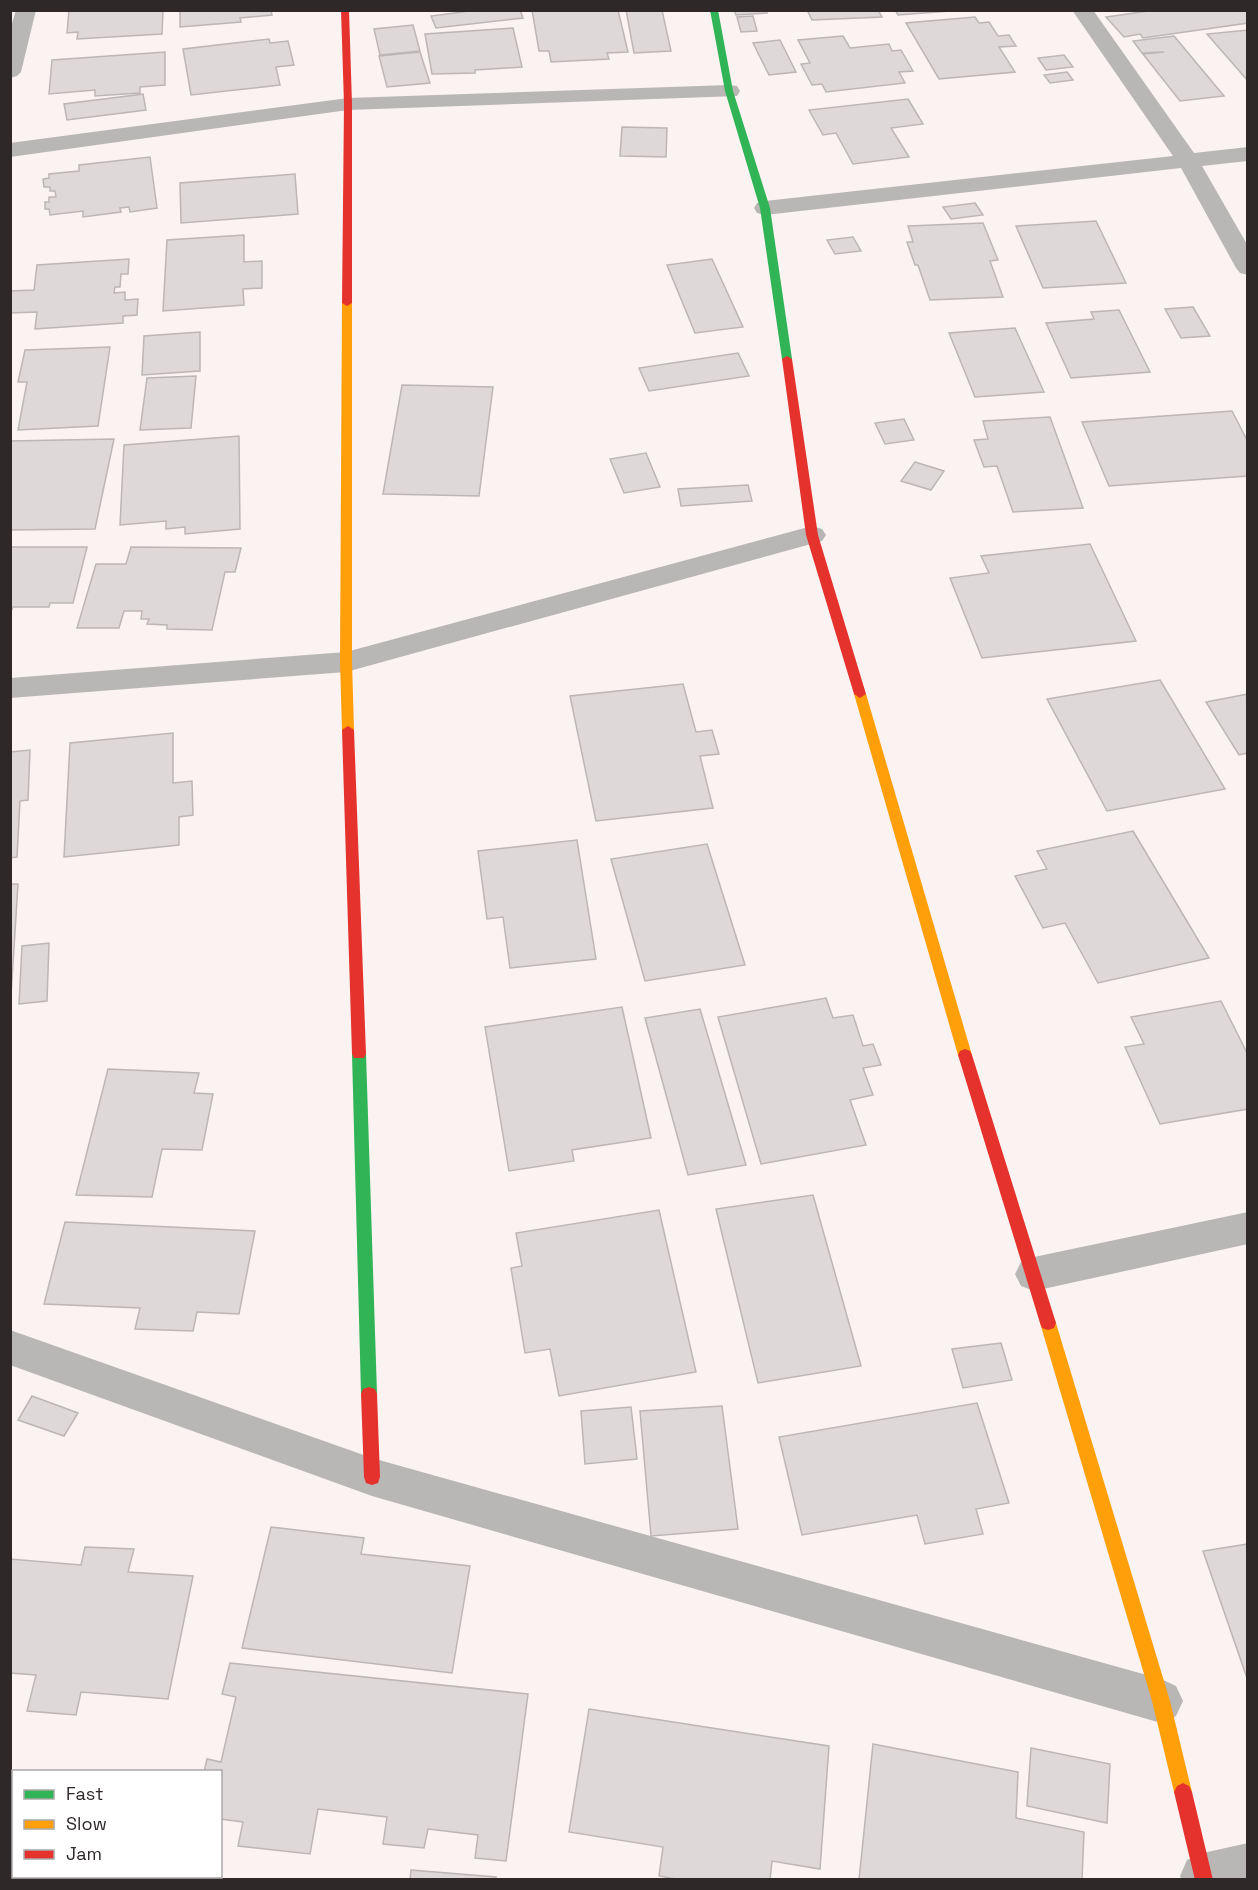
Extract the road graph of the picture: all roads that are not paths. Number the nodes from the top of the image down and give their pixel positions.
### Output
1 (26, 10) edge
2 (345, 10) edge
3 (714, 10) edge
4 (1082, 10) edge
5 (10, 72) edge
6 (729, 91) junction
7 (348, 104) junction
8 (10, 150) edge
9 (1248, 154) edge
10 (1188, 161) junction
11 (765, 208) junction
12 (1248, 268) edge
13 (812, 535) junction
14 (346, 662) junction
15 (10, 688) edge
16 (1248, 1228) edge
17 (1034, 1274) junction
18 (10, 1347) edge
19 (372, 1477) junction
20 (1161, 1701) junction
21 (1248, 1866) edge
22 (1204, 1878) edge

1 - 5 street
2 - 7 street
3 - 6 street
4 - 10 street
6 - 7 street
6 - 11 street
7 - 8 street
7 - 14 street
9 - 10 street
10 - 11 street
10 - 12 street
11 - 13 street
13 - 14 street
13 - 17 street
14 - 15 street
14 - 19 street
16 - 17 street
17 - 20 street
18 - 19 street
19 - 20 street
20 - 22 street
21 - 22 street

